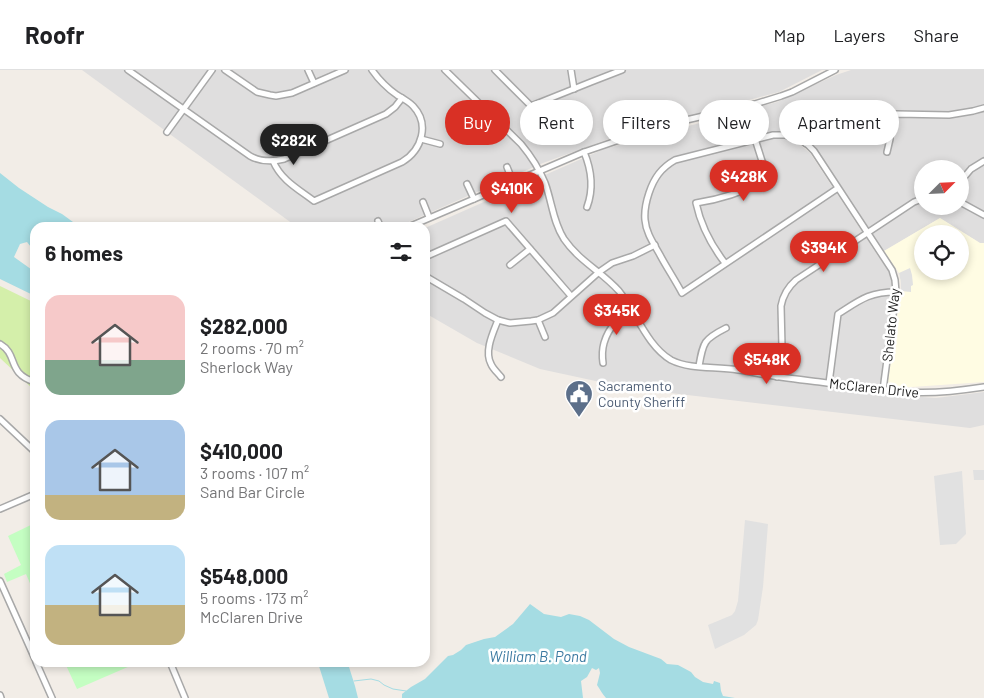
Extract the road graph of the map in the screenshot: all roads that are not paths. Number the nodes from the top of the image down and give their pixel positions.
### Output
1 (128, 70) edge
2 (212, 70) edge
3 (225, 70) edge
4 (308, 70) edge
5 (345, 70) edge
6 (372, 70) edge
7 (445, 70) edge
8 (495, 70) edge
9 (571, 70) edge
10 (622, 70) edge
11 (835, 70) edge
12 (314, 83) junction
13 (574, 89) junction
14 (402, 98) junction
15 (476, 100) edge
16 (984, 108) edge
17 (184, 109) junction
18 (899, 114) edge
19 (167, 132) dead end
20 (510, 133) edge
21 (421, 139) junction
22 (440, 144) dead end
23 (732, 145) edge
24 (757, 145) edge
25 (807, 145) edge
26 (889, 145) edge
27 (584, 152) junction
28 (887, 152) dead end
29 (273, 161) junction
30 (984, 161) edge
31 (507, 167) dead end
32 (539, 170) junction
33 (969, 171) edge
34 (513, 182) junction
35 (467, 184) dead end
36 (838, 188) junction
37 (474, 199) junction
38 (423, 202) dead end
39 (914, 202) edge
40 (587, 207) dead end
41 (969, 207) edge
42 (984, 215) edge
43 (430, 218) junction
44 (420, 222) edge
45 (867, 233) junction
46 (655, 245) junction
47 (530, 249) junction
48 (430, 255) edge
49 (725, 264) junction
50 (510, 265) dead end
51 (599, 272) junction
52 (430, 279) edge
53 (896, 292) junction
54 (571, 296) junction
55 (633, 311) junction
56 (498, 320) junction
57 (538, 320) junction
58 (726, 328) dead end
59 (545, 337) dead end
60 (0, 344) edge
61 (603, 363) dead end
62 (699, 366) junction
63 (777, 377) junction
64 (502, 378) dead end
65 (30, 380) edge
66 (830, 383) junction
67 (984, 387) edge
68 (883, 390) junction
69 (0, 419) edge
70 (30, 447) edge
71 (30, 496) edge
72 (0, 509) edge
73 (0, 581) edge
74 (30, 648) edge
75 (39, 667) edge
76 (172, 667) edge
77 (52, 698) edge
78 (186, 698) edge

1 - 17 street
2 - 17 street
3 - 12 street
4 - 12 street
5 - 12 street
6 - 14 street
7 - 15 street, McClaren Drive
8 - 13 street
9 - 13 street
10 - 13 street
11 - 27 street
14 - 21 street
14 - 29 street
16 - 18 street
17 - 19 street
17 - 29 street
20 - 32 street, McClaren Drive
21 - 22 street
21 - 29 street
23 - 46 street
24 - 49 street
25 - 36 street, Shelato Way
26 - 28 street
27 - 32 street
27 - 40 street
30 - 33 street
31 - 34 street
32 - 34 street
32 - 51 street, McClaren Drive
34 - 37 street
35 - 37 street
36 - 45 street, Shelato Way
36 - 49 street
37 - 43 street
38 - 43 street
39 - 45 street
41 - 42 street
43 - 44 street
45 - 53 street, Shelato Way
45 - 63 street
46 - 49 street
46 - 51 street
47 - 48 street
47 - 50 street
47 - 54 street
51 - 54 street
51 - 55 street, McClaren Drive
52 - 56 street
53 - 66 street
53 - 68 street, Shelato Way
54 - 57 street
55 - 61 street
55 - 62 street, McClaren Drive
56 - 57 street
56 - 64 street
57 - 59 street
58 - 62 street
60 - 65 street
62 - 63 street, McClaren Drive
63 - 66 street, McClaren Drive
66 - 68 street, McClaren Drive
67 - 68 street, McClaren Drive
69 - 70 street
71 - 72 street
73 - 74 street
75 - 77 street
76 - 78 street

